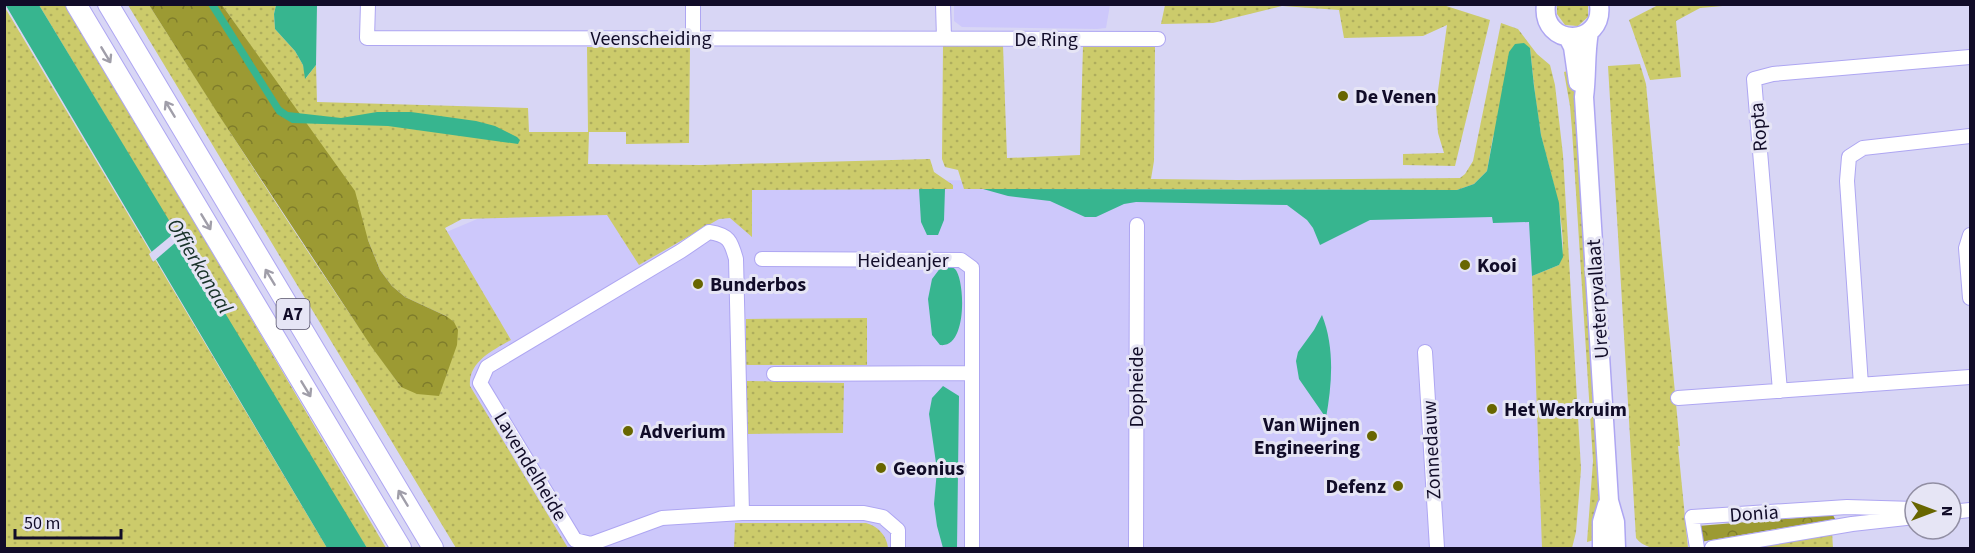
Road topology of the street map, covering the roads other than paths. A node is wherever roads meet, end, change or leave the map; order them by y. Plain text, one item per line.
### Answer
1 (76, 4) edge
2 (108, 4) edge
3 (368, 4) edge
4 (693, 4) edge
5 (944, 4) edge
6 (1599, 4) edge
7 (1541, 7) edge
8 (1589, 32) junction
9 (1568, 37) junction
10 (693, 38) junction
11 (939, 38) junction
12 (1158, 39) dead end
13 (1971, 57) edge
14 (1584, 97) junction
15 (1971, 136) edge
16 (1137, 225) dead end
17 (1971, 235) edge
18 (762, 259) dead end
19 (1971, 298) edge
20 (1425, 352) dead end
21 (972, 373) junction
22 (774, 374) dead end
23 (1971, 376) edge
24 (1861, 385) junction
25 (1780, 391) junction
26 (1678, 398) dead end
27 (1609, 501) junction
28 (1847, 507) junction
29 (1903, 509) edge
30 (742, 513) junction
31 (1903, 518) edge
32 (1852, 524) junction
33 (401, 549) edge
34 (433, 549) edge
35 (898, 549) edge
36 (972, 549) edge
37 (1136, 549) edge
38 (1437, 549) edge
39 (1602, 549) edge
40 (1616, 549) edge
41 (1697, 549) edge
42 (1712, 549) edge

1 -> 33 highway, A7
34 -> 2 highway, A7
3 - 10 street, Veenscheiding
4 - 10 street
5 - 11 street
6 - 8 main road, Ureterpvallaat
7 - 9 main road
8 - 9 main road
8 - 14 main road, Ureterpvallaat
9 - 14 main road, Ureterpvallaat
10 - 11 street, Veenscheiding
11 - 12 street, De Ring
13 - 25 street, Ropta
14 - 27 main road, Ureterpvallaat
15 - 24 street
16 - 37 street, Dopheide
17 - 19 street
18 - 21 street, Heideanjer
20 - 38 street, Zonnedauw
21 - 22 street
21 - 36 street, Heideanjer
23 - 24 street
24 - 25 street
25 - 26 street
27 - 39 main road, Ureterpvallaat
27 - 40 main road, Ureterpvallaat
28 - 29 street, Donia
28 - 32 street
28 - 41 street, Donia
30 - 30 street, Lavendelheide
30 - 35 street, Lavendelheide
31 - 32 street, Donia
32 - 42 street, Donia

